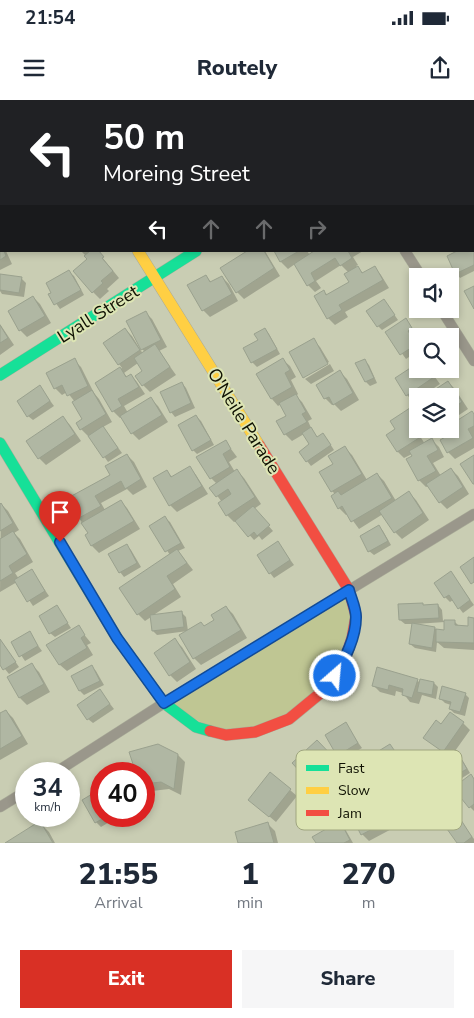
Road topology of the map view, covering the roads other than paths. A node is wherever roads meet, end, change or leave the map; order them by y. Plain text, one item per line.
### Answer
1 (139, 252) edge
2 (194, 252) edge
3 (406, 252) edge
4 (416, 268) edge
5 (155, 278) junction
6 (447, 318) edge
7 (474, 361) edge
8 (0, 375) edge
9 (0, 443) edge
10 (474, 514) edge
11 (349, 590) junction
12 (164, 703) junction
13 (72, 762) edge
14 (15, 798) edge
15 (0, 807) edge

1 - 5 street, O'Neile Parade
2 - 5 street, Lyall Street
3 - 4 street
5 - 8 street, Lyall Street
5 - 11 street, O'Neile Parade
6 - 7 street
9 - 12 street, O'Neile Parade
10 - 11 street
11 - 12 street
11 - 12 street, O'Neile Parade
12 - 13 street
14 - 15 street

